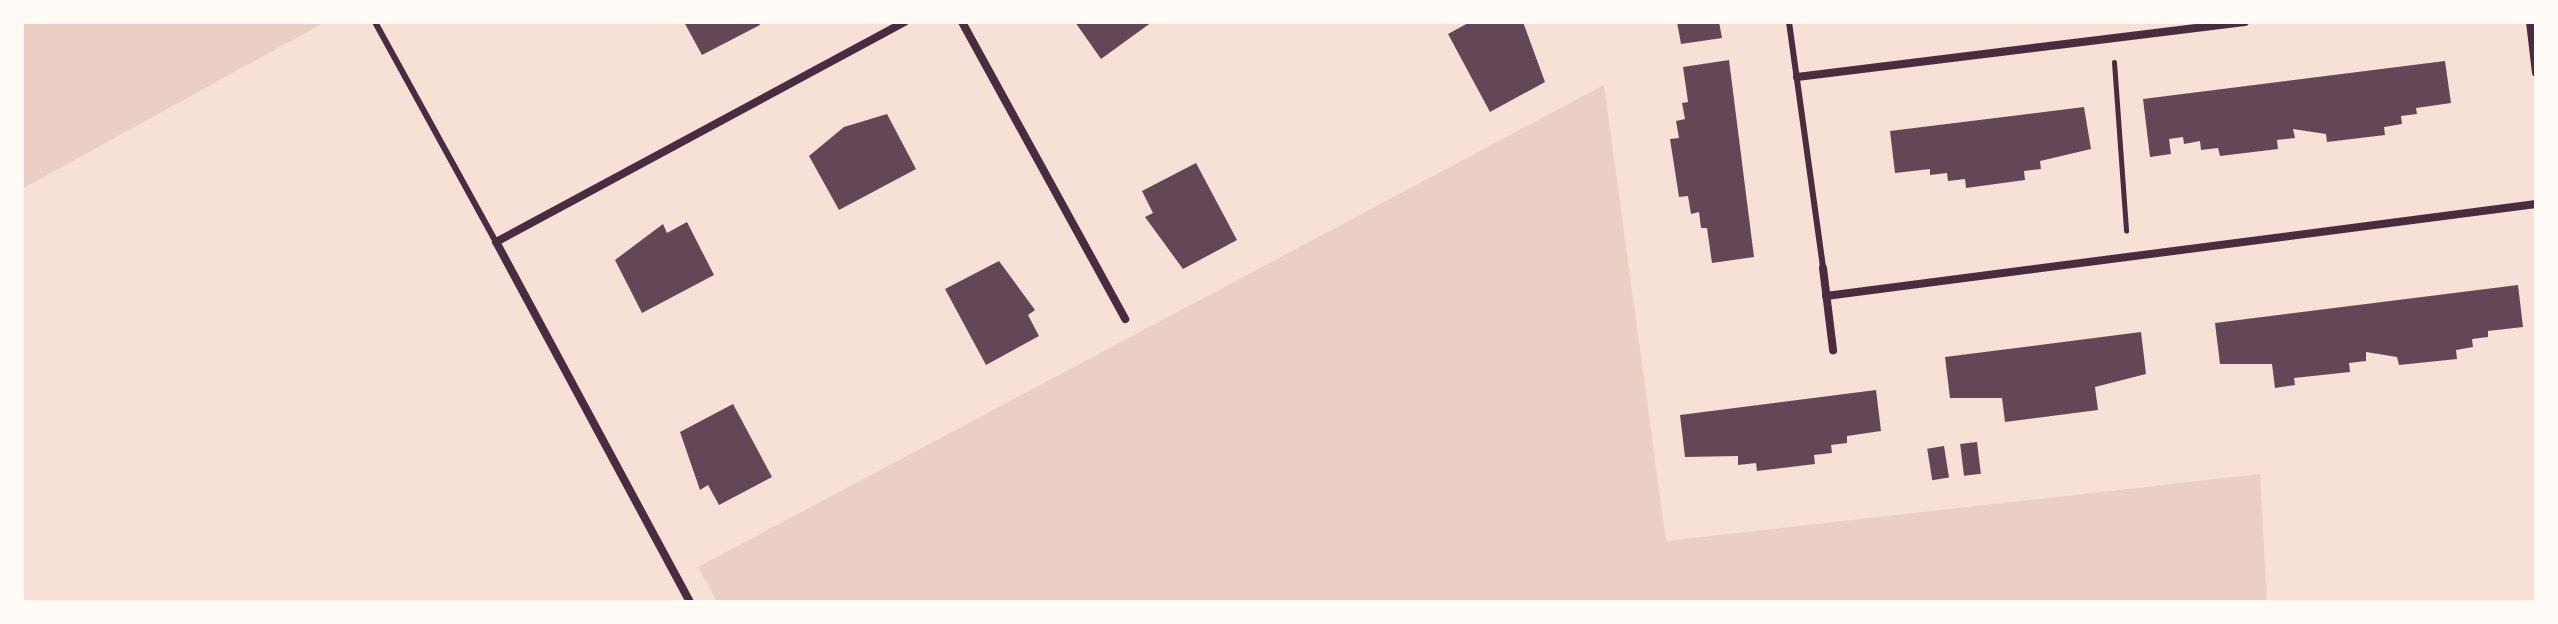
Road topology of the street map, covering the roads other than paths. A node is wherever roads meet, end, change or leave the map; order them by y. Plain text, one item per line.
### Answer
1 (375, 22) edge
2 (905, 22) edge
3 (962, 22) edge
4 (1789, 22) edge
5 (2245, 22) edge
6 (2530, 22) edge
7 (2536, 73) edge
8 (1797, 77) junction
9 (2536, 204) edge
10 (496, 242) junction
11 (1823, 268) joint
12 (1826, 296) junction
13 (1125, 319) dead end
14 (1833, 350) dead end
15 (690, 602) edge

1 - 10 lane
2 - 10 street
3 - 13 street
4 - 8 lane
5 - 8 street
6 - 7 street
8 - 11 lane
9 - 12 street
10 - 15 street
11 - 12 street
12 - 14 street

